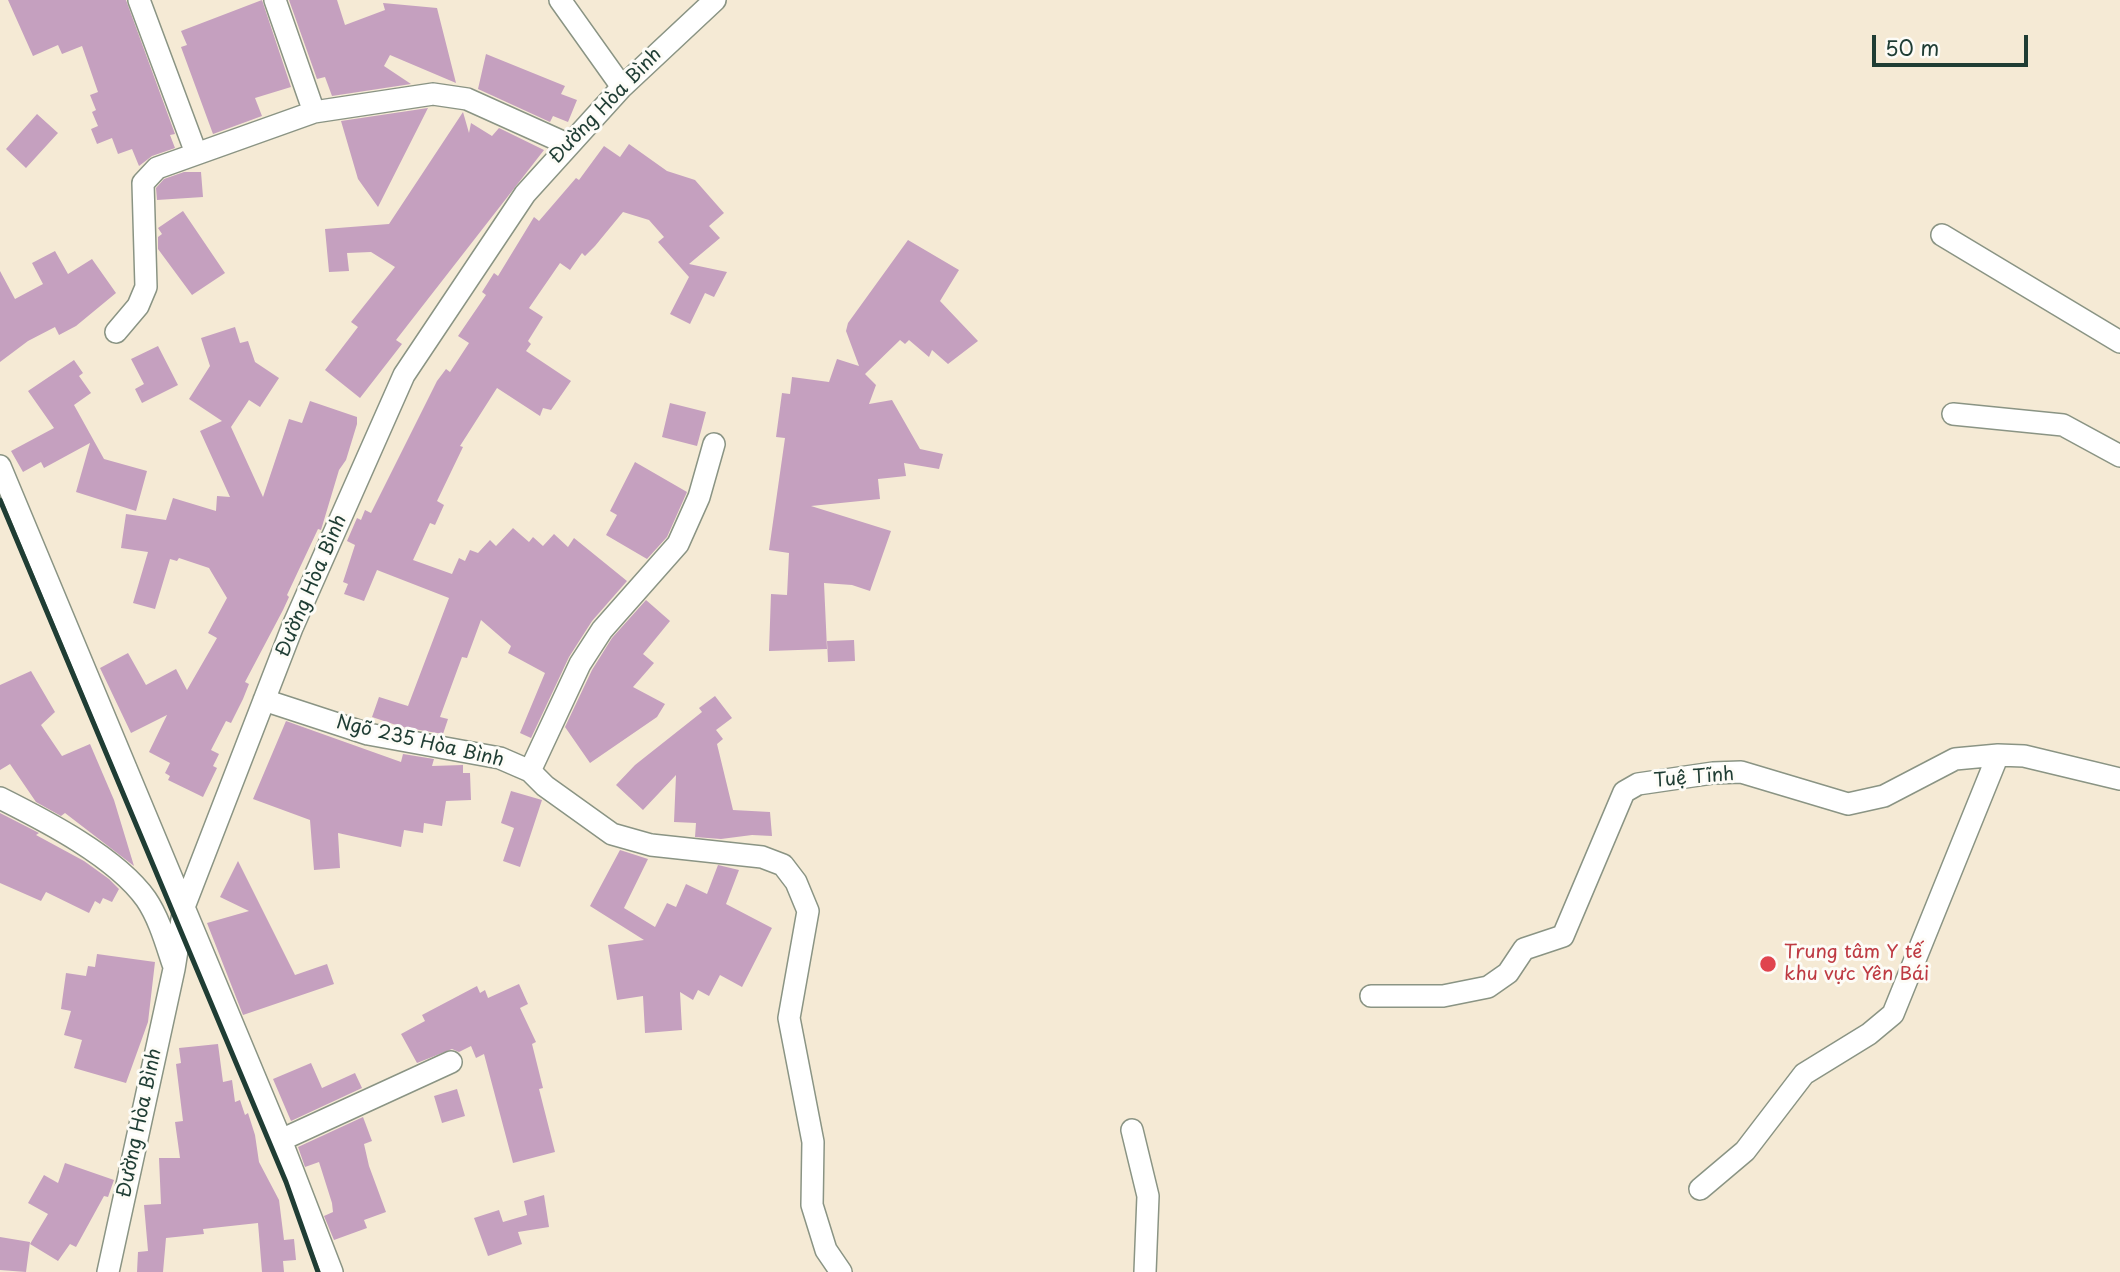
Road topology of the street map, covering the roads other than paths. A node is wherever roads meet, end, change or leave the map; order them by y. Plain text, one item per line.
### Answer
1 (139, 0) edge
2 (275, 0) edge
3 (560, 0) edge
4 (715, 0) edge
5 (622, 87) junction
6 (314, 112) junction
7 (567, 144) junction
8 (196, 153) junction
9 (1942, 234) dead end
10 (116, 332) dead end
11 (2120, 342) edge
12 (1953, 414) dead end
13 (714, 444) dead end
14 (2120, 456) edge
15 (0, 466) edge
16 (264, 700) junction
17 (1998, 755) junction
18 (530, 771) junction
19 (2120, 779) edge
20 (0, 798) edge
21 (184, 906) junction
22 (174, 968) junction
23 (1371, 996) dead end
24 (451, 1062) dead end
25 (1132, 1130) dead end
26 (281, 1140) junction
27 (1700, 1189) dead end
28 (108, 1272) edge
29 (332, 1272) edge
30 (841, 1272) edge
31 (1145, 1272) edge

1 - 8 street
2 - 6 street
3 - 5 street
4 - 5 street, Đường Hòa Bình
5 - 7 street, Đường Hòa Bình
6 - 7 street
6 - 8 street
7 - 16 street, Đường Hòa Bình
8 - 10 street
9 - 11 street
12 - 14 street
13 - 18 street
15 - 21 street
16 - 18 street, Ngõ 235 Hòa Bình
16 - 21 street, Đường Hòa Bình
17 - 19 street, Tuệ Tĩnh
17 - 23 street, Tuệ Tĩnh
17 - 27 street
18 - 30 street, Ngõ 235 Hòa Bình
20 - 22 street
21 - 22 street, Đường Hòa Bình
21 - 26 street
22 - 28 street, Đường Hòa Bình
24 - 26 street
25 - 31 street
26 - 29 street

